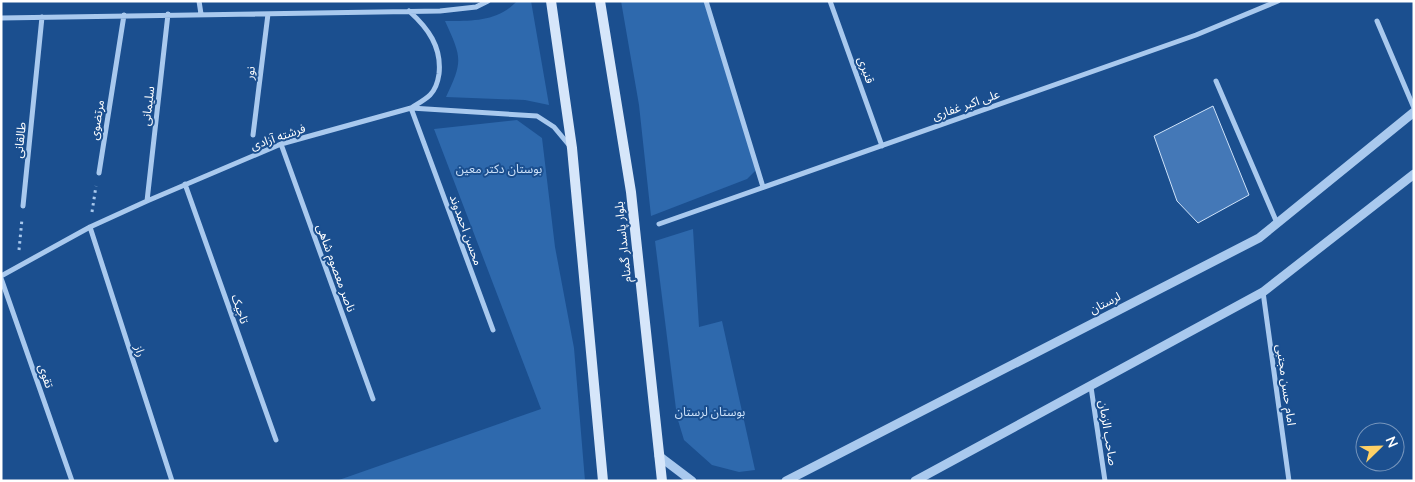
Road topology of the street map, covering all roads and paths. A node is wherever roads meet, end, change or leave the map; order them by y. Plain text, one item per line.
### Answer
1 (199, 1) edge
2 (488, 1) edge
3 (550, 1) edge
4 (600, 1) edge
5 (706, 1) edge
6 (830, 1) edge
7 (1278, 1) edge
8 (409, 11) junction
9 (168, 14) junction
10 (202, 14) junction
11 (268, 14) junction
12 (124, 15) junction
13 (42, 17) junction
14 (1, 18) edge
15 (1377, 22) dead end
16 (1216, 81) dead end
17 (411, 108) junction
18 (1414, 110) edge
19 (253, 135) dead end
20 (281, 144) junction
21 (882, 146) junction
22 (572, 148) junction
23 (98, 173) joint
24 (1414, 174) edge
25 (185, 184) junction
26 (763, 187) junction
27 (147, 201) junction
28 (23, 206) joint
29 (1277, 223) junction
30 (659, 224) dead end
31 (90, 227) junction
32 (17, 266) junction
33 (1, 277) edge
34 (1263, 292) junction
35 (493, 330) dead end
36 (1091, 387) junction
37 (373, 399) dead end
38 (276, 440) dead end
39 (659, 456) junction
40 (928, 477) edge
41 (72, 481) edge
42 (172, 481) edge
43 (603, 481) edge
44 (662, 481) edge
45 (692, 481) edge
46 (786, 481) edge
47 (915, 481) edge
48 (1105, 481) edge
49 (1288, 481) edge

1 - 10 street
2 - 8 street
3 - 22 main road
4 - 39 main road, بلوار پاسدار گمنام
5 - 26 street
6 - 21 street, قنبری
7 - 21 street, علی اکبر غفاری
8 - 11 street
8 - 17 street
9 - 10 street
9 - 12 street
9 - 27 street, سلیمانی
10 - 11 street
11 - 19 street, نور
12 - 13 street
12 - 23 street, مرتضوی
13 - 14 street
13 - 28 street, طالقانی
15 - 18 street
16 - 29 street
17 - 20 street, فرشته آزادی
17 - 22 street, فرشته آزادی
17 - 35 street, محسن احمدوند
18 - 29 street, لرستان
20 - 25 street, فرشته آزادی
20 - 37 street, ناصر معصوم شاهی
21 - 26 street, علی اکبر غفاری
22 - 43 main road
23 - 31 path
24 - 34 street
25 - 27 street, فرشته آزادی
25 - 38 street, تاجیک
26 - 30 street, علی اکبر غفاری
27 - 31 street, فرشته آزادی
28 - 32 path
29 - 46 street, لرستان
31 - 32 street, فرشته آزادی
31 - 42 street, راز
32 - 33 street, فرشته آزادی
33 - 41 street, تقوی
34 - 36 street
34 - 49 street, امام حسن مجتبی
36 - 40 street
36 - 48 street, صاحب الزمان
39 - 44 main road, بلوار پاسدار گمنام
39 - 45 street
40 - 47 street

